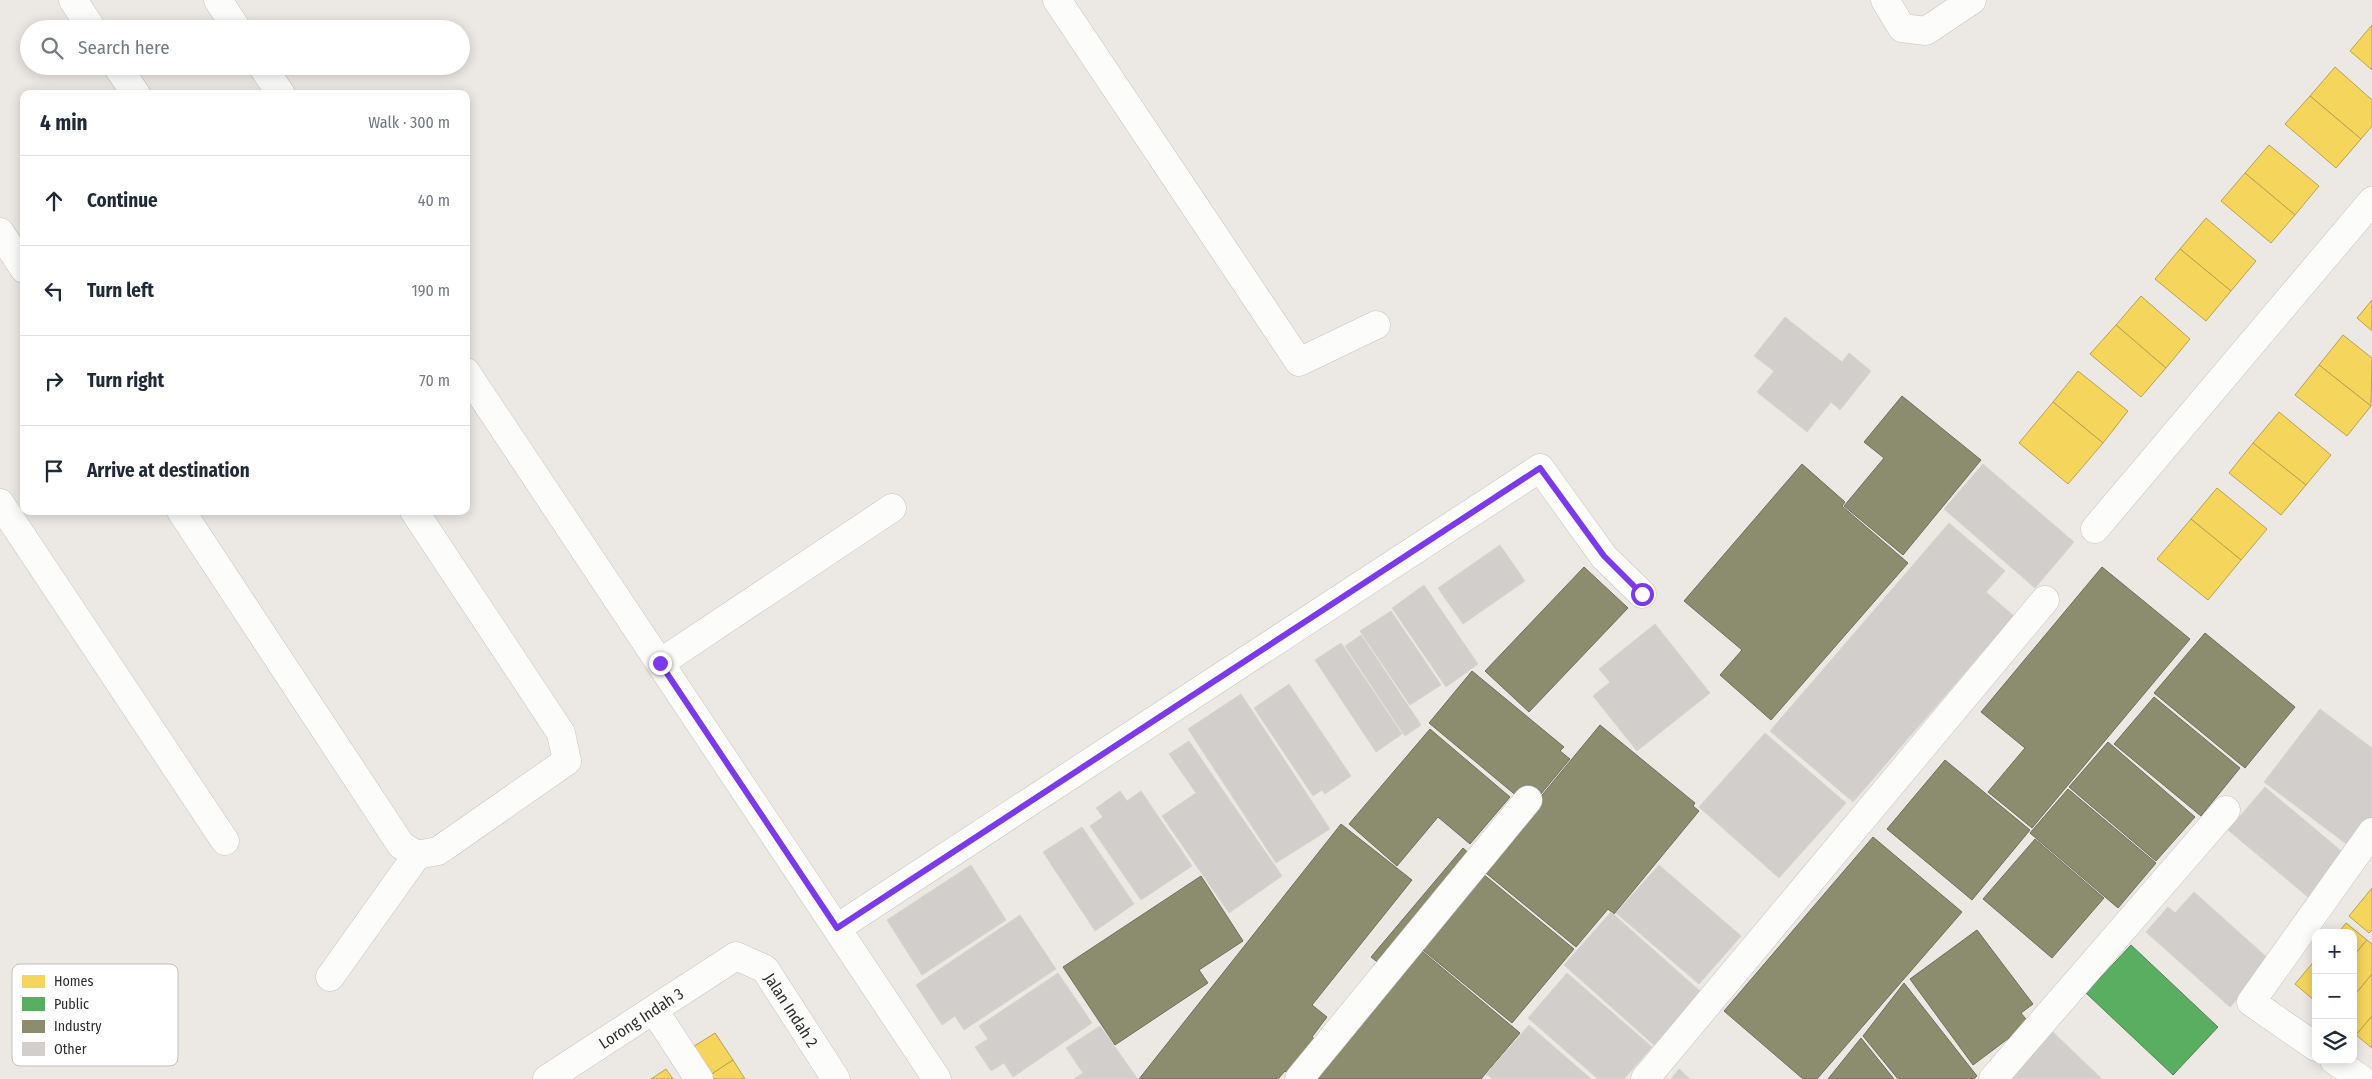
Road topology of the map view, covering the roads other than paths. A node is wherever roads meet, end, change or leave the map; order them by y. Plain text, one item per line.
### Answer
1 (73, 0) edge
2 (218, 0) edge
3 (1057, 0) edge
4 (1885, 0) edge
5 (1972, 0) edge
6 (86, 20) edge
7 (231, 20) edge
8 (123, 75) edge
9 (268, 75) edge
10 (133, 90) edge
11 (278, 90) edge
12 (2372, 201) edge
13 (0, 232) edge
14 (20, 263) edge
15 (1376, 325) dead end
16 (470, 378) edge
17 (0, 503) edge
18 (892, 508) dead end
19 (184, 515) edge
20 (417, 515) edge
21 (2095, 529) dead end
22 (1642, 594) dead end
23 (2045, 600) dead end
24 (660, 663) junction
25 (1528, 800) dead end
26 (2226, 810) dead end
27 (2372, 832) edge
28 (224, 840) dead end
29 (417, 855) junction
30 (837, 928) junction
31 (736, 956) joint
32 (330, 977) dead end
33 (654, 1010) junction
34 (2312, 1044) edge
35 (559, 1076) edge
36 (699, 1079) edge
37 (836, 1079) edge
38 (937, 1079) edge
39 (1298, 1079) edge
40 (1644, 1079) edge
41 (1993, 1079) edge

1 - 6 street
2 - 7 street
3 - 15 street
4 - 5 street
8 - 10 street
9 - 11 street
12 - 21 street
13 - 14 street
16 - 24 street
17 - 28 street
18 - 24 street
19 - 29 street
20 - 29 street
22 - 30 street
23 - 40 street
24 - 30 street
25 - 39 street
26 - 41 street
27 - 34 street
29 - 32 street
30 - 38 street
31 - 33 street, Lorong Indah 3
31 - 37 street, Jalan Indah 2
33 - 35 street, Lorong Indah 3
33 - 36 street

